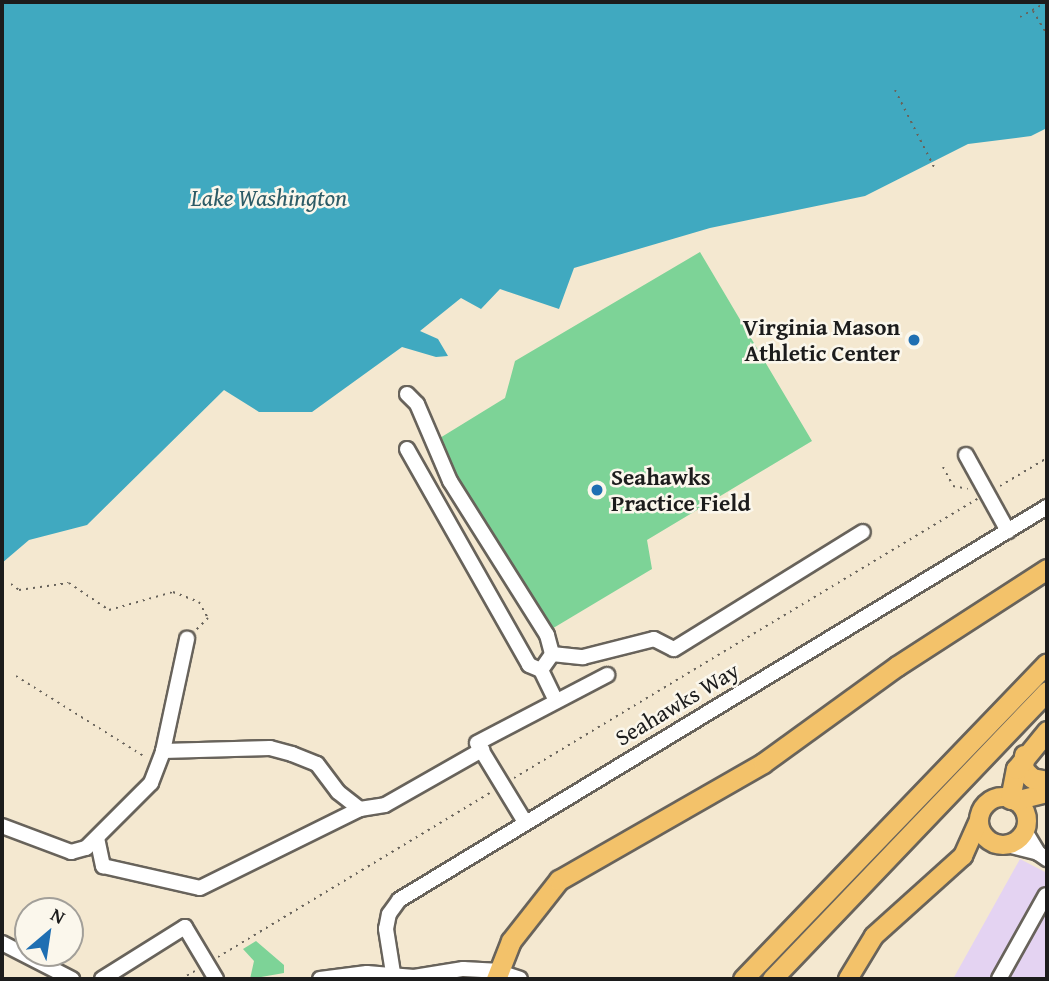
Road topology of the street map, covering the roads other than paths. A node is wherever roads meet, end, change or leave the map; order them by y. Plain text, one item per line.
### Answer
1 (407, 394) dead end
2 (407, 449) dead end
3 (966, 455) dead end
4 (1047, 508) edge
5 (1008, 531) junction
6 (863, 532) dead end
7 (1047, 569) edge
8 (187, 639) road end
9 (552, 654) junction
10 (1047, 663) edge
11 (541, 670) junction
12 (607, 675) dead end
13 (1047, 691) edge
14 (556, 701) junction
15 (1047, 731) edge
16 (482, 750) junction
17 (1024, 755) junction
18 (161, 758) junction
19 (1047, 789) edge
20 (360, 809) junction
21 (1019, 811) junction
22 (979, 820) junction
23 (525, 822) junction
24 (2, 826) edge
25 (97, 838) junction
26 (1000, 844) junction
27 (963, 856) junction
28 (1042, 856) edge
29 (1046, 895) edge
30 (2, 943) edge
31 (496, 975) edge
32 (394, 977) edge
33 (72, 979) edge
34 (102, 979) edge
35 (216, 979) edge
36 (320, 979) edge
37 (520, 979) edge
38 (743, 979) edge
39 (772, 979) edge
40 (848, 979) edge
41 (999, 979) edge

1 - 9 street
2 - 11 street
3 - 5 street
4 - 5 street, Seahawks Way
5 - 23 street, Seahawks Way
6 - 9 street
7 - 31 highway
8 - 18 street
9 - 11 street
10 - 38 highway
11 - 14 street
12 - 14 street
13 - 39 highway
14 - 16 street
15 - 17 highway
16 - 20 street
16 - 23 street
17 - 19 highway
17 - 21 highway
18 - 20 street
18 - 25 street
19 - 21 main road
20 - 25 street
21 - 22 main road
21 - 26 main road
21 - 28 street
22 - 26 main road
22 - 27 main road
23 - 32 street, Seahawks Way
24 - 25 street
26 - 27 main road
26 - 28 street
27 - 40 main road
29 - 41 street
30 - 33 street
31 - 32 street
31 - 37 street
32 - 36 street
34 - 35 street

